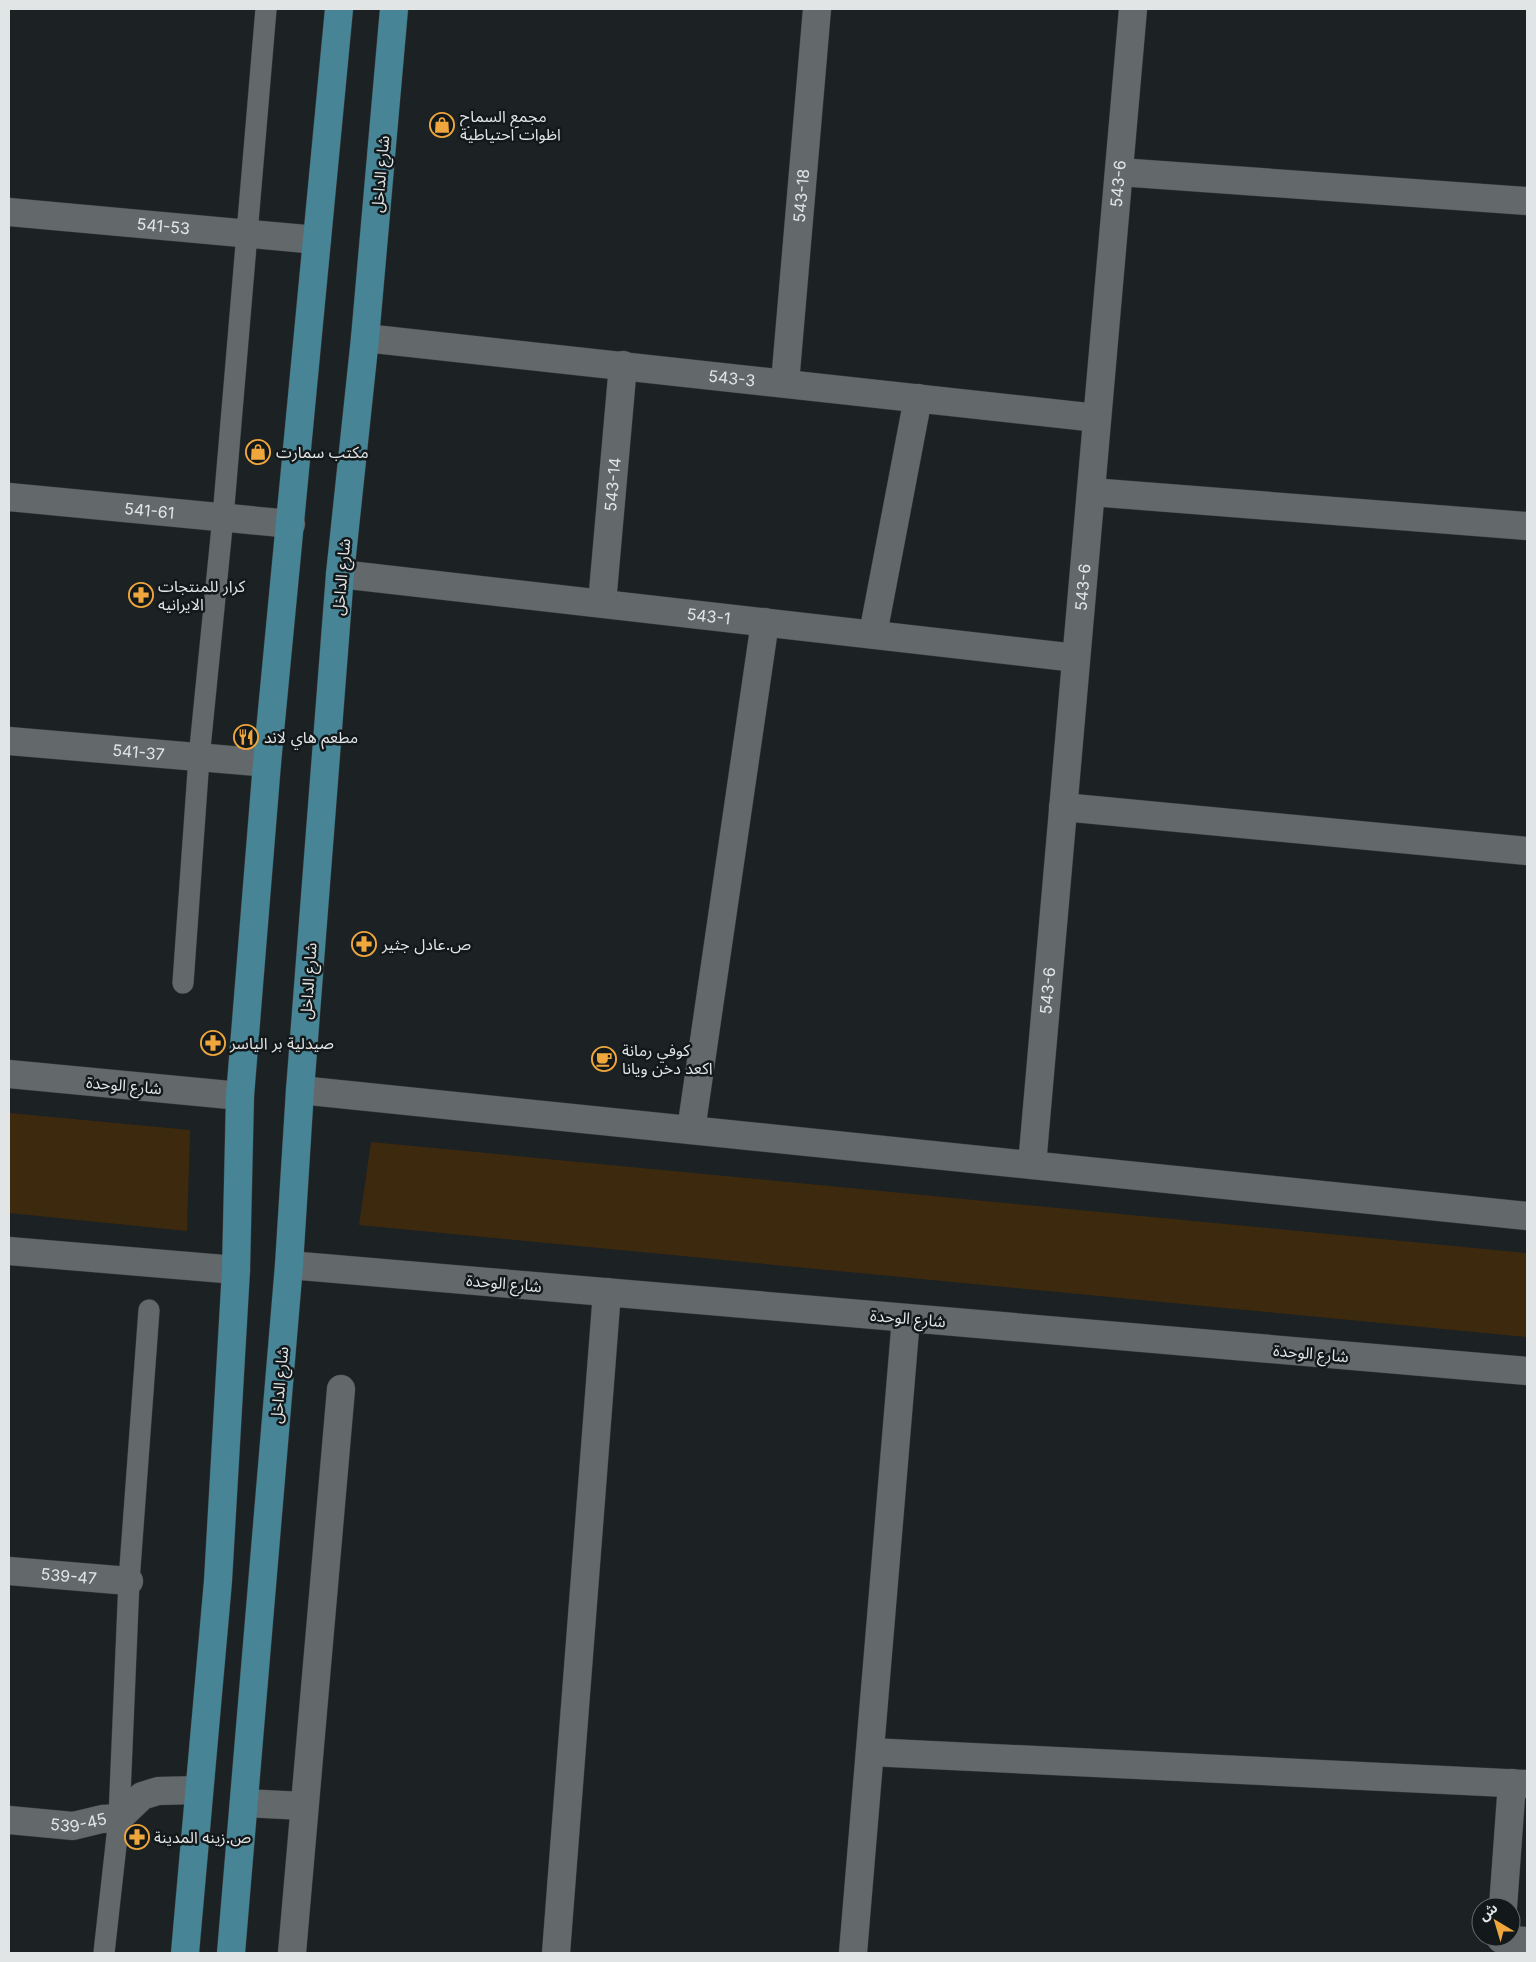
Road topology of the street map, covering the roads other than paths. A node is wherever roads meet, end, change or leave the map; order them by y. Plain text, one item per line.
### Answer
1 (266, 9) edge
2 (339, 9) edge
3 (394, 9) edge
4 (817, 9) edge
5 (1133, 9) edge
6 (1119, 172) junction
7 (1527, 201) edge
8 (9, 212) edge
9 (247, 234) junction
10 (318, 240) junction
11 (365, 338) junction
12 (623, 366) junction
13 (785, 383) junction
14 (918, 398) junction
15 (1098, 418) junction
16 (1091, 492) junction
17 (9, 497) edge
18 (223, 517) junction
19 (291, 524) junction
20 (1527, 526) edge
21 (340, 574) junction
22 (602, 603) junction
23 (766, 622) junction
24 (874, 634) junction
25 (1076, 658) junction
26 (9, 742) edge
27 (199, 758) junction
28 (268, 763) junction
29 (1063, 807) junction
30 (1527, 851) edge
31 (183, 982) dead end
32 (9, 1074) edge
33 (300, 1090) junction
34 (240, 1096) junction
35 (691, 1130) junction
36 (1032, 1165) junction
37 (1527, 1216) edge
38 (9, 1251) edge
39 (288, 1265) junction
40 (236, 1270) junction
41 (607, 1292) junction
42 (149, 1310) dead end
43 (906, 1318) junction
44 (1527, 1371) edge
45 (340, 1389) dead end
46 (9, 1571) edge
47 (129, 1581) junction
48 (870, 1752) junction
49 (1519, 1784) edge
50 (200, 1790) junction
51 (244, 1803) junction
52 (304, 1806) junction
53 (119, 1818) junction
54 (9, 1820) edge
55 (1504, 1897) edge
56 (104, 1953) edge
57 (185, 1953) edge
58 (231, 1953) edge
59 (292, 1953) edge
60 (556, 1953) edge
61 (853, 1953) edge

1 - 9 lane
2 - 10 main road
3 - 11 main road, شارع الداخل
4 - 13 street, 543-18
5 - 6 street, 543-6
6 - 7 street
6 - 15 street, 543-6
8 - 9 street, 541-53
9 - 10 street, 541-53
9 - 18 lane
10 - 19 main road
11 - 12 street, 543-3
11 - 21 main road, شارع الداخل
12 - 13 street, 543-3
12 - 22 street, 543-14
13 - 14 street, 543-3
14 - 15 street, 543-3
14 - 24 street
15 - 16 street, 543-6
16 - 20 street
16 - 25 street, 543-6
17 - 18 street, 541-61
18 - 19 street, 541-61
18 - 27 lane
19 - 28 main road
21 - 22 street, 543-1
21 - 33 main road, شارع الداخل
22 - 23 street, 543-1
23 - 24 street, 543-1
23 - 35 street
24 - 25 street, 543-1
25 - 29 street, 543-6
26 - 27 street, 541-37
27 - 28 street, 541-37
27 - 31 lane
28 - 34 main road
29 - 30 street
29 - 36 street, 543-6
32 - 34 street, شارع الوحدة
33 - 35 street
33 - 39 main road, شارع الداخل
34 - 40 main road
35 - 36 street
36 - 37 street
38 - 40 street
39 - 41 street, شارع الوحدة
39 - 51 main road, شارع الداخل
40 - 50 main road
41 - 43 street, شارع الوحدة
41 - 60 street
42 - 47 lane
43 - 44 street, شارع الوحدة
43 - 48 street
45 - 52 street
46 - 47 street, 539-47
47 - 53 lane
48 - 49 street
48 - 61 street
49 - 55 street
50 - 53 street, 539-45
50 - 57 main road
51 - 52 street
51 - 58 main road, شارع الداخل
52 - 59 street
53 - 54 street, 539-45
53 - 56 lane

